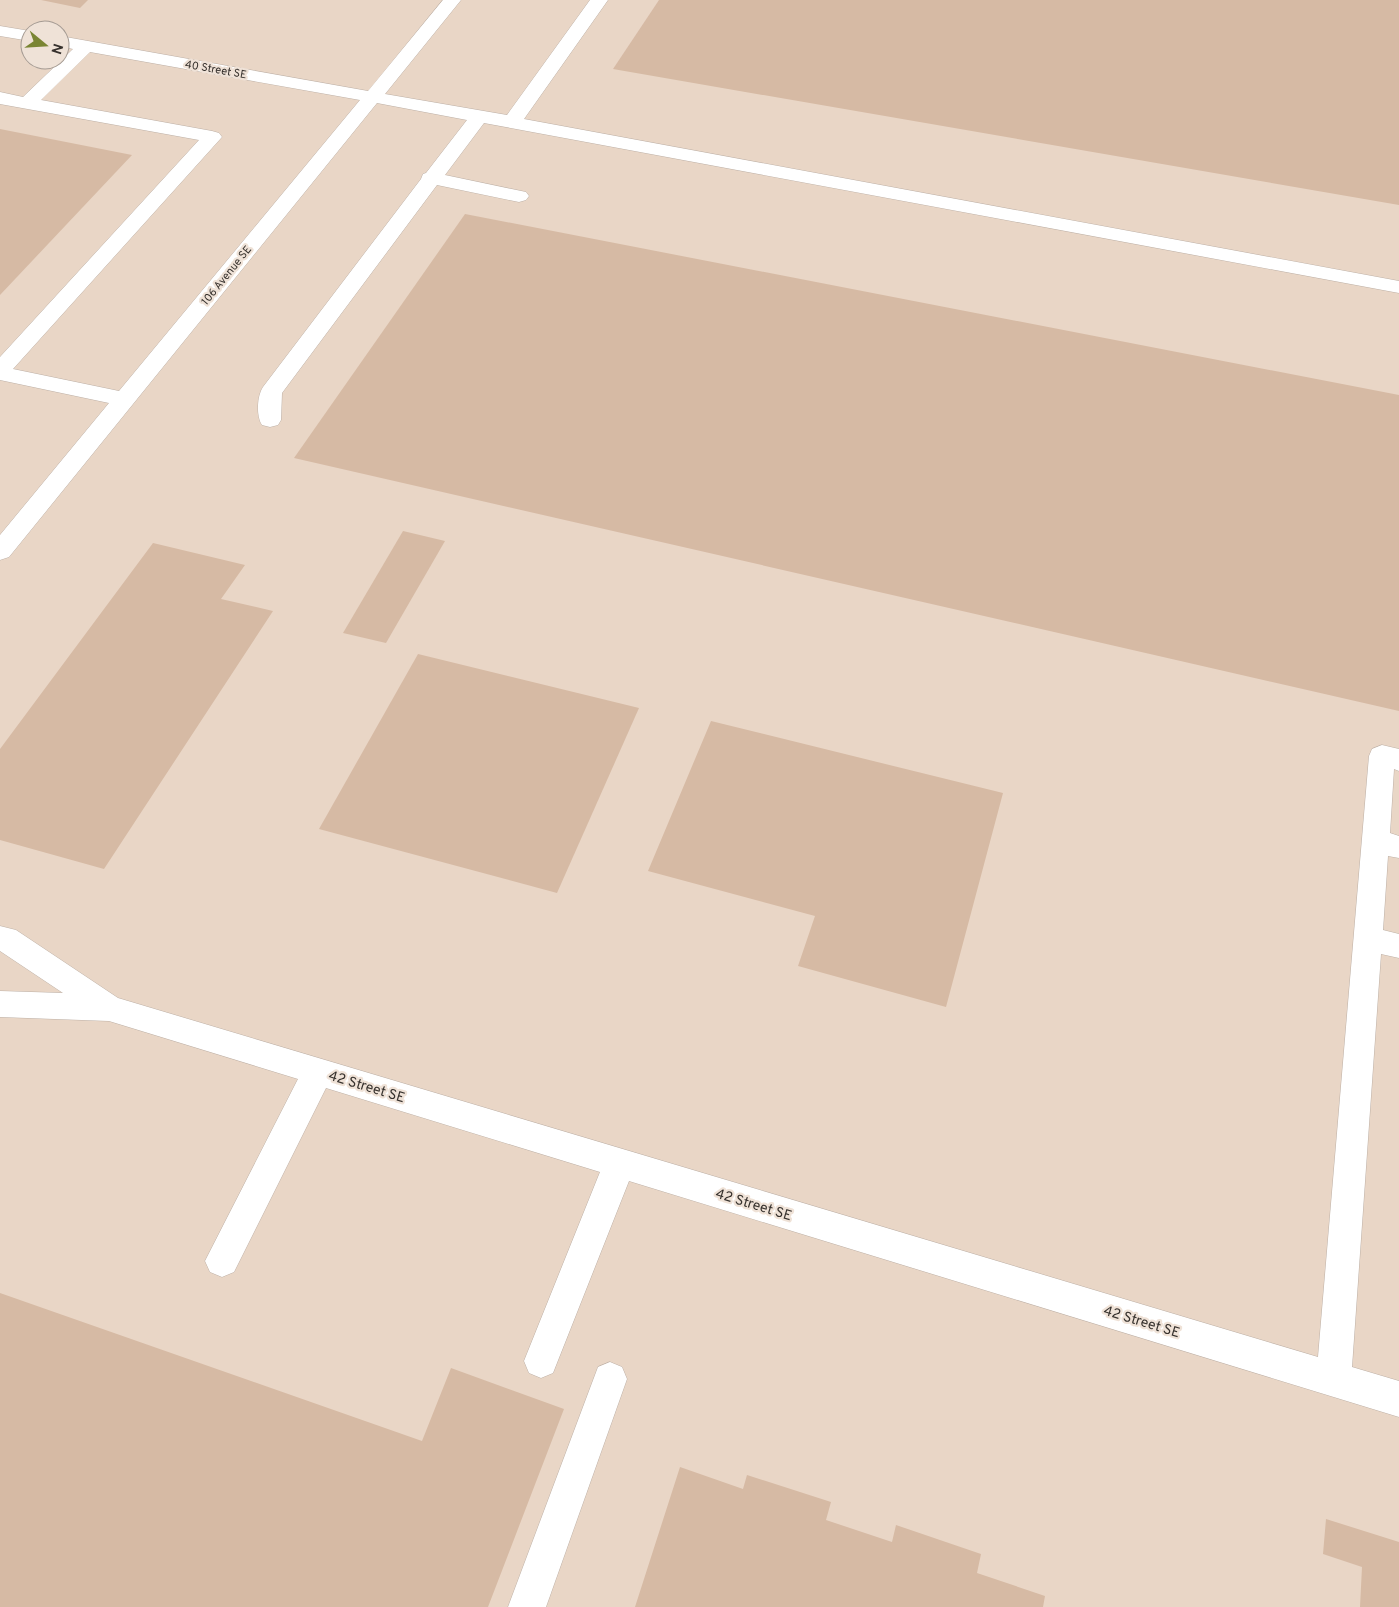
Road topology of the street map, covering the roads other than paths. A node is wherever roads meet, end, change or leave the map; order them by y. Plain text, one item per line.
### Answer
1 (452, 0) edge
2 (599, 0) edge
3 (0, 30) edge
4 (20, 34) edge
5 (70, 43) edge
6 (86, 46) junction
7 (0, 98) edge
8 (371, 98) junction
9 (27, 103) junction
10 (479, 116) junction
11 (512, 122) junction
12 (430, 178) junction
13 (519, 196) dead end
14 (1399, 287) edge
15 (0, 372) edge
16 (124, 399) junction
17 (270, 420) dead end
18 (0, 551) edge
19 (1399, 760) edge
20 (1387, 844) edge
21 (0, 938) edge
22 (1368, 939) junction
23 (1399, 946) edge
24 (0, 1004) edge
25 (109, 1008) junction
26 (318, 1072) junction
27 (620, 1163) junction
28 (222, 1261) dead end
29 (541, 1360) dead end
30 (610, 1379) dead end
31 (1334, 1379) junction
32 (1399, 1399) edge
33 (527, 1607) edge

1 - 8 street, 106 Avenue SE
2 - 11 street
3 - 4 street
5 - 6 street, 40 Street SE
6 - 8 street, 40 Street SE
6 - 9 street
7 - 9 street
8 - 10 street, 40 Street SE
8 - 16 street, 106 Avenue SE
9 - 15 street
10 - 11 street, 40 Street SE
10 - 12 street
11 - 14 street, 40 Street SE
12 - 13 street
12 - 17 street
15 - 16 street
16 - 18 street, 106 Avenue SE
19 - 20 street
20 - 22 street
21 - 25 street, 42 Street SE
22 - 23 street
22 - 31 street
24 - 25 street, 42 Street SE
25 - 26 street, 42 Street SE
26 - 27 street, 42 Street SE
26 - 28 street
27 - 29 street
27 - 31 street, 42 Street SE
30 - 33 street
31 - 32 street, 42 Street SE

